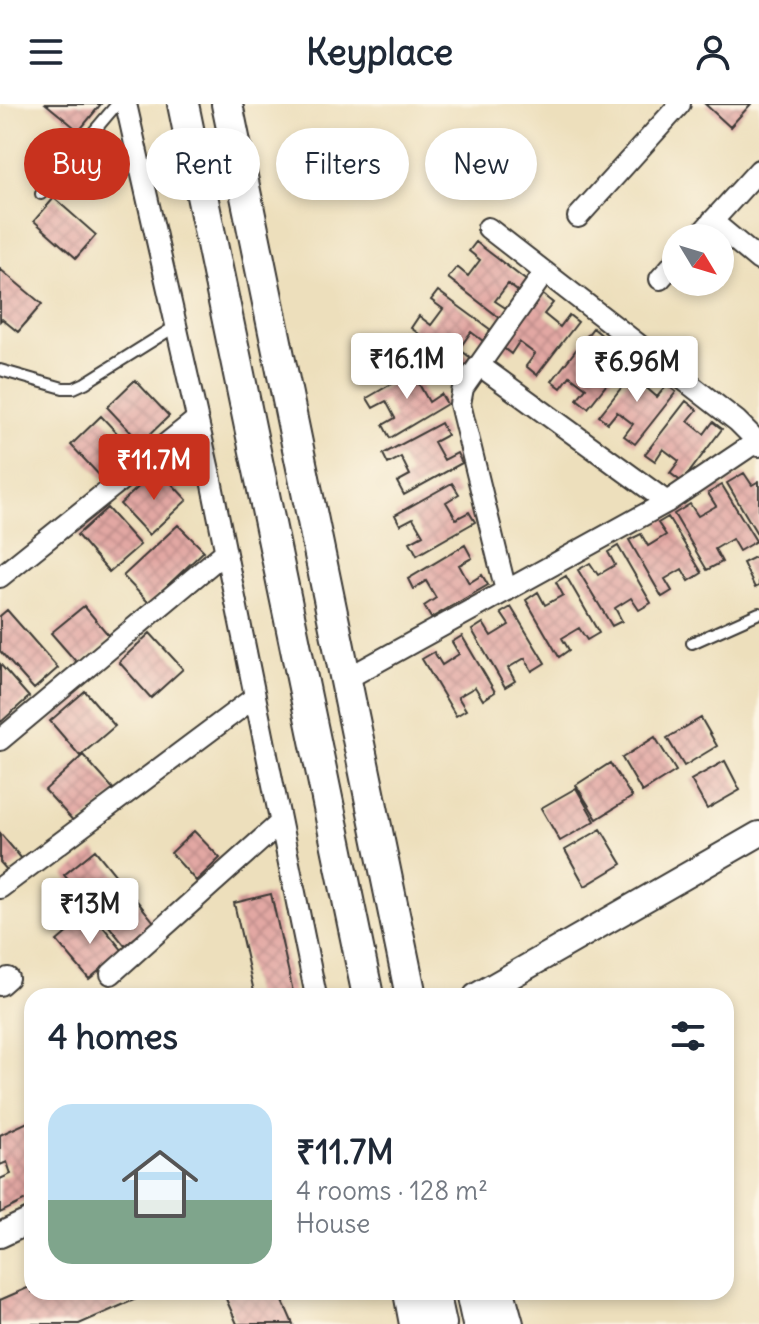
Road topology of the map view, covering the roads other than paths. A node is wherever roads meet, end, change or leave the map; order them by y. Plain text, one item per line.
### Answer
1 (117, 104) edge
2 (126, 104) edge
3 (183, 104) edge
4 (227, 104) edge
5 (680, 104) edge
6 (97, 128) edge
7 (759, 170) edge
8 (578, 217) dead end
9 (712, 221) junction
10 (709, 224) edge
11 (488, 228) dead end
12 (759, 260) edge
13 (545, 272) junction
14 (662, 277) edge
15 (660, 279) dead end
16 (176, 326) junction
17 (479, 365) junction
18 (0, 370) edge
19 (197, 419) junction
20 (758, 444) edge
21 (667, 502) junction
22 (225, 552) junction
23 (0, 577) edge
24 (506, 591) junction
25 (759, 613) edge
26 (692, 643) dead end
27 (346, 679) junction
28 (255, 697) junction
29 (0, 740) edge
30 (280, 823) junction
31 (759, 834) edge
32 (0, 888) edge
33 (111, 974) dead end
34 (314, 988) edge
35 (366, 988) edge
36 (409, 988) edge
37 (490, 988) edge
38 (24, 1224) edge
39 (0, 1235) edge
40 (412, 1300) edge
41 (435, 1300) edge
42 (474, 1300) edge
43 (500, 1300) edge
44 (416, 1324) edge
45 (440, 1324) edge
46 (479, 1324) edge
47 (507, 1324) edge

1 - 6 lane
2 - 16 street
3 - 35 main road
4 - 27 main road
5 - 8 street
7 - 9 street
9 - 10 street
9 - 12 street
11 - 13 street
13 - 17 street
13 - 20 street
14 - 15 street
16 - 18 lane
16 - 19 street
17 - 21 street
17 - 24 street
19 - 22 street
19 - 23 street
20 - 21 street
21 - 24 street
22 - 28 street
22 - 29 street
24 - 27 street
25 - 26 lane
27 - 36 main road
28 - 30 street
28 - 32 street
30 - 33 street
30 - 34 street
31 - 37 street
38 - 39 street
40 - 44 highway
41 - 45 highway
42 - 46 highway
43 - 47 highway

